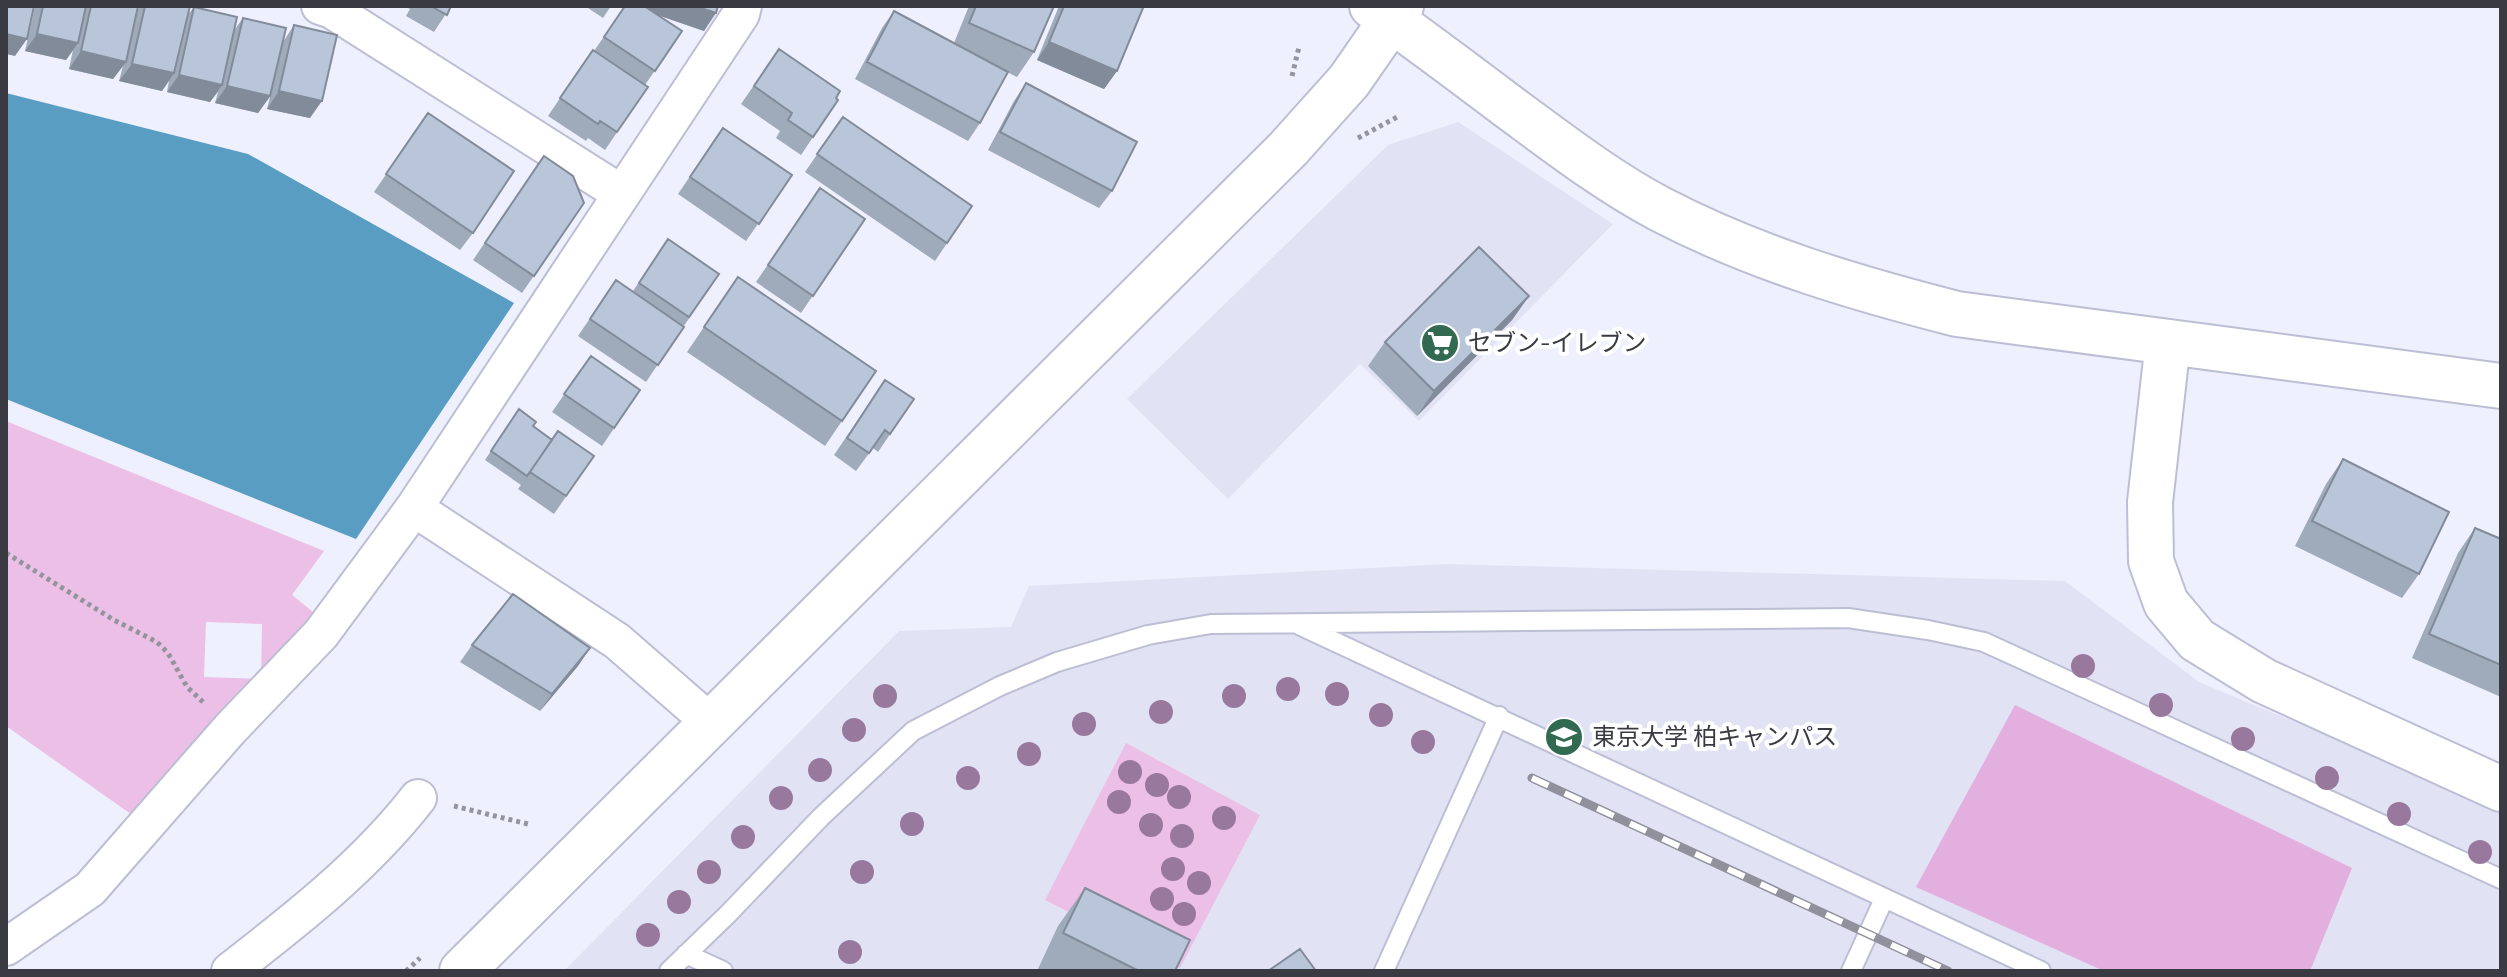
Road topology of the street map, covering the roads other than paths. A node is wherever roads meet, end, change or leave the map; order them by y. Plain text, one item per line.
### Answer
1 (320, 6) edge
2 (743, 6) edge
3 (1388, 11) edge
4 (622, 194) junction
5 (2168, 342) junction
6 (2501, 386) edge
7 (414, 508) junction
8 (1293, 622) junction
9 (1499, 716) junction
10 (710, 722) junction
11 (2501, 789) edge
12 (418, 798) road end
13 (2501, 879) edge
14 (1884, 899) junction
15 (6, 947) edge
16 (686, 954) junction
17 (230, 971) edge
18 (462, 971) edge
19 (669, 971) edge
20 (723, 971) edge
21 (1384, 971) edge
22 (1851, 971) edge
23 (2041, 971) edge

1 - 4 street
2 - 4 street
3 - 5 street
3 - 10 street
4 - 7 street
5 - 6 street
5 - 11 street
7 - 10 street
7 - 15 street
8 - 9 lane
8 - 13 lane
8 - 16 lane
9 - 14 lane
9 - 21 lane
10 - 18 street
12 - 17 street
14 - 22 lane
14 - 23 lane
16 - 19 lane
16 - 20 lane

